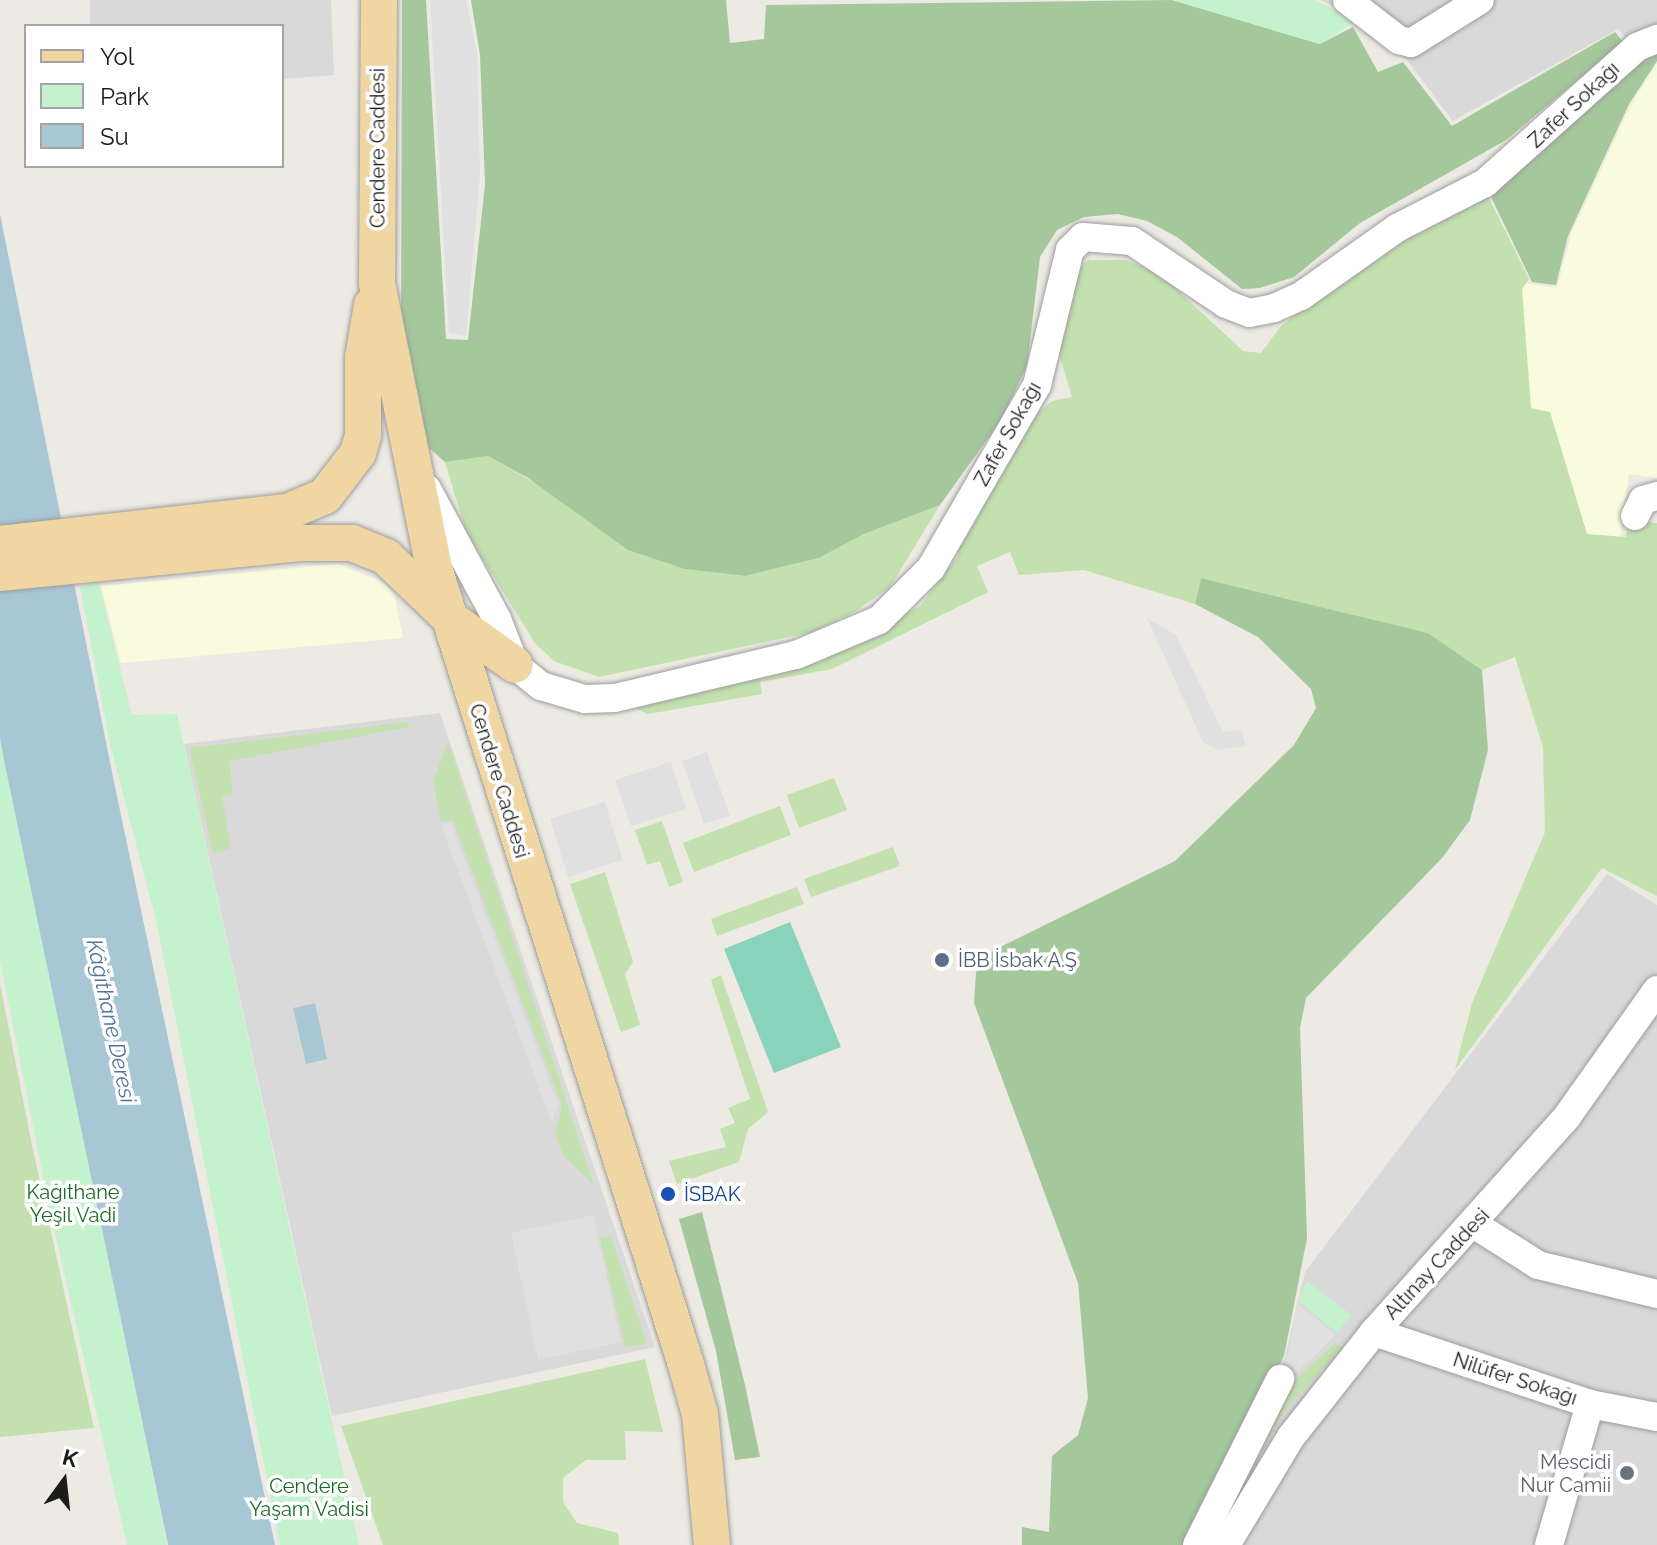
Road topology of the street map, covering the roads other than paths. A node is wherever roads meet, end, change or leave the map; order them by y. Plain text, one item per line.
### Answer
1 (379, 0) edge
2 (1347, 0) edge
3 (1480, 0) edge
4 (1657, 39) edge
5 (377, 283) junction
6 (410, 453) junction
7 (1657, 496) edge
8 (1635, 516) dead end
9 (295, 528) junction
10 (0, 544) edge
11 (0, 573) edge
12 (452, 620) junction
13 (515, 665) junction
14 (1657, 990) edge
15 (1475, 1225) junction
16 (1657, 1294) edge
17 (1374, 1332) junction
18 (1280, 1379) dead end
19 (1590, 1404) junction
20 (1657, 1417) edge
21 (1234, 1543) edge
22 (712, 1545) edge
23 (1197, 1545) edge
24 (1549, 1545) edge

1 - 5 main road, Cendere Caddesi
2 - 3 street
4 - 13 street, Zafer Sokağı
5 - 6 main road, Cendere Caddesi
5 - 9 main road
6 - 12 main road, Cendere Caddesi
6 - 13 street
7 - 8 street
9 - 10 main road
9 - 11 main road
9 - 12 main road
12 - 13 main road
12 - 22 main road, Cendere Caddesi
14 - 15 street, Altınay Caddesi
15 - 16 street
15 - 17 street, Altınay Caddesi
17 - 19 street, Nilüfer Sokağı
17 - 21 street, Altınay Caddesi
18 - 23 street
19 - 20 street, Nilüfer Sokağı
19 - 24 street

